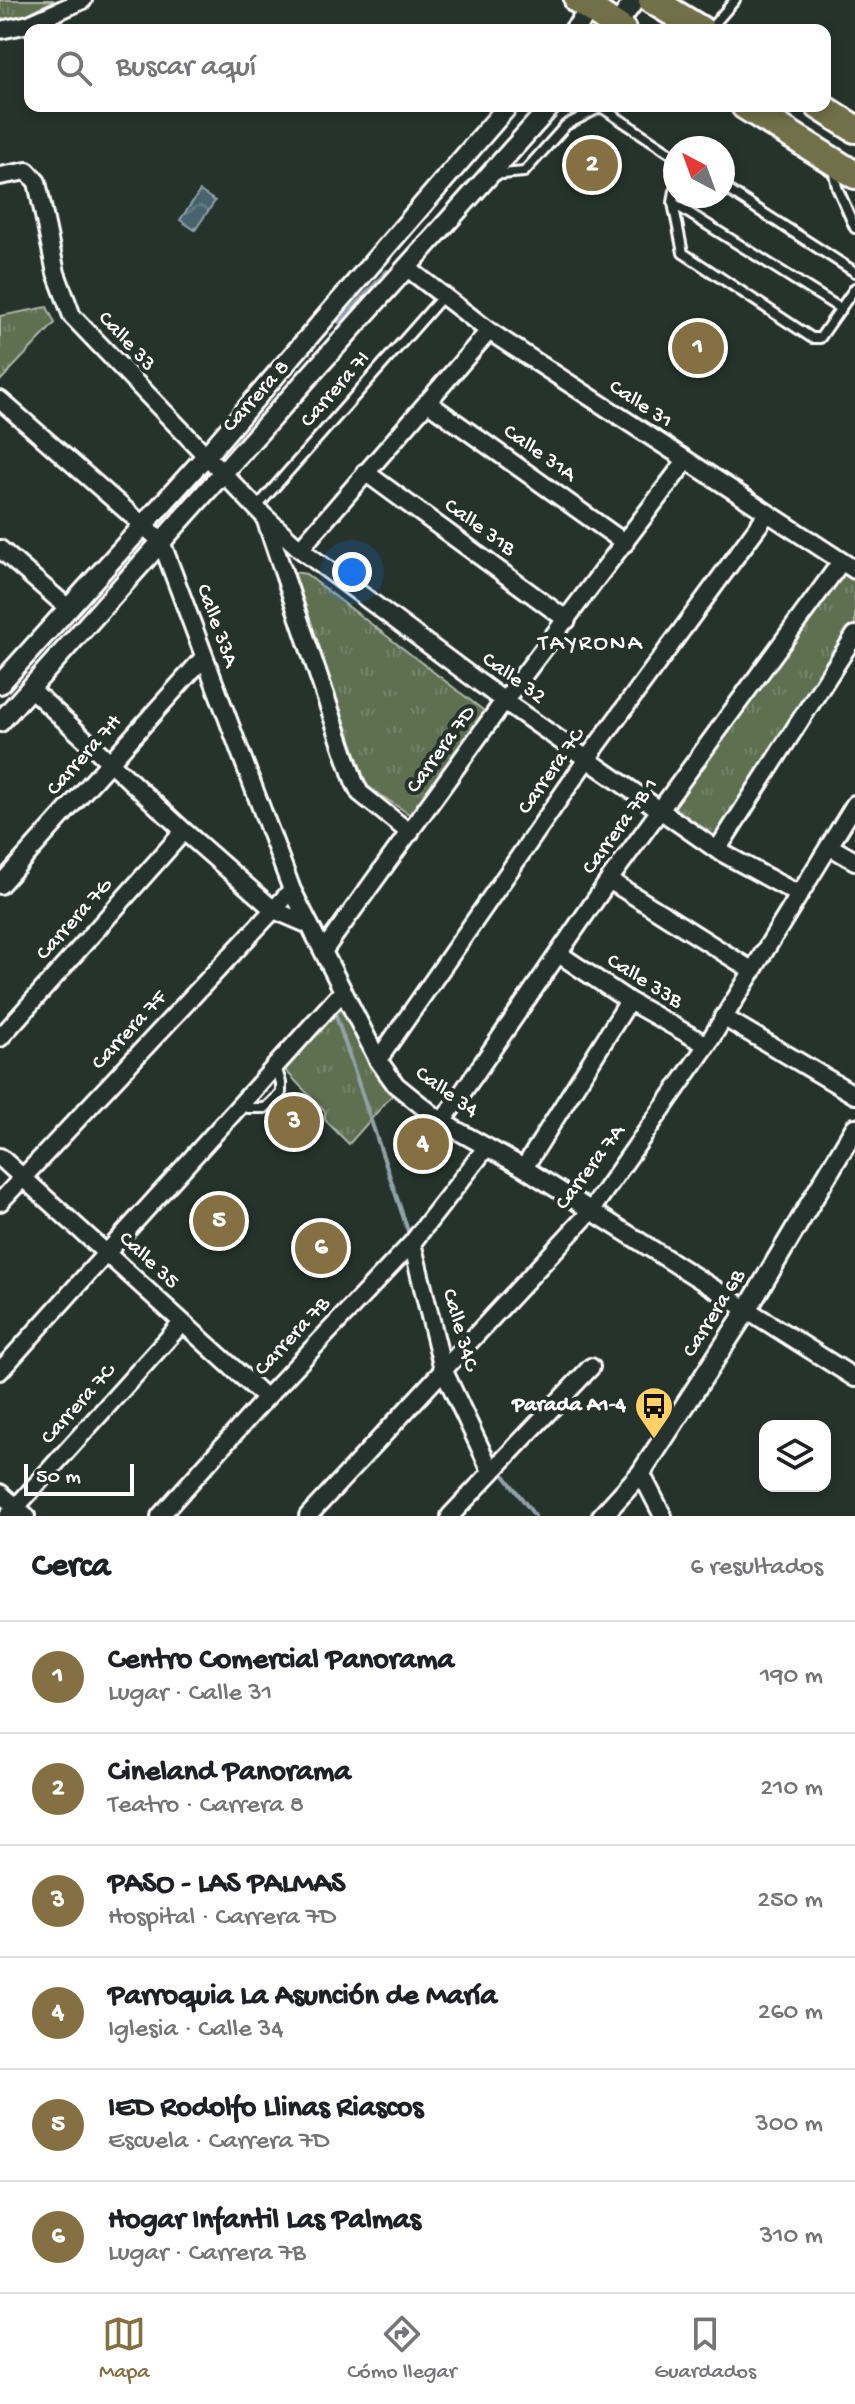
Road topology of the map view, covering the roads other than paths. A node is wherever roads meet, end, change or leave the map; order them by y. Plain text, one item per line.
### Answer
1 (83, 0) edge
2 (635, 0) edge
3 (652, 0) edge
4 (735, 0) edge
5 (589, 3) edge
6 (29, 24) edge
7 (577, 24) edge
8 (613, 24) edge
9 (620, 24) edge
10 (691, 24) edge
11 (714, 24) edge
12 (24, 25) edge
13 (0, 30) edge
14 (503, 112) edge
15 (546, 112) edge
16 (591, 112) edge
17 (609, 112) edge
18 (755, 112) edge
19 (828, 112) edge
20 (855, 129) edge
21 (663, 148) edge
22 (831, 160) junction
23 (488, 175) junction
24 (855, 175) edge
25 (0, 176) edge
26 (735, 195) edge
27 (674, 208) edge
28 (681, 208) edge
29 (846, 208) junction
30 (855, 214) edge
31 (855, 228) edge
32 (406, 267) junction
33 (855, 272) edge
34 (855, 288) edge
35 (443, 296) junction
36 (841, 309) junction
37 (489, 331) junction
38 (0, 400) edge
39 (427, 402) junction
40 (205, 457) junction
41 (685, 462) junction
42 (365, 472) junction
43 (222, 473) junction
44 (260, 512) junction
45 (767, 514) junction
46 (142, 525) junction
47 (161, 541) junction
48 (625, 543) junction
49 (0, 549) edge
50 (300, 549) junction
51 (848, 566) edge
52 (68, 608) junction
53 (567, 620) junction
54 (855, 635) edge
55 (204, 657) junction
56 (0, 684) edge
57 (30, 688) junction
58 (504, 701) junction
59 (0, 722) edge
60 (587, 759) junction
61 (110, 762) junction
62 (855, 804) edge
63 (659, 810) junction
64 (184, 831) junction
65 (410, 833) junction
66 (829, 846) junction
67 (717, 850) junction
68 (855, 861) edge
69 (609, 880) junction
70 (0, 885) edge
71 (292, 890) junction
72 (798, 894) junction
73 (274, 910) junction
74 (309, 925) junction
75 (324, 950) junction
76 (559, 954) junction
77 (753, 971) junction
78 (343, 991) junction
79 (629, 1001) junction
80 (723, 1017) junction
81 (0, 1038) edge
82 (707, 1045) junction
83 (378, 1060) junction
84 (855, 1095) edge
85 (442, 1122) junction
86 (855, 1128) edge
87 (486, 1148) junction
88 (0, 1157) edge
89 (524, 1168) junction
90 (23, 1177) junction
91 (0, 1202) edge
92 (590, 1212) junction
93 (412, 1243) junction
94 (108, 1254) junction
95 (747, 1310) junction
96 (182, 1323) junction
97 (591, 1367) dead end
98 (443, 1369) junction
99 (0, 1371) edge
100 (855, 1378) edge
101 (266, 1398) junction
102 (491, 1471) junction
103 (641, 1473) junction
104 (0, 1493) edge
105 (17, 1513) edge
106 (160, 1516) edge
107 (308, 1516) edge
108 (450, 1516) edge
109 (602, 1516) edge
110 (663, 1516) edge

1 - 6 street
2 - 9 street
3 - 10 highway
4 - 11 lane
5 - 7 street
5 - 8 highway
12 - 13 street
14 - 40 street, Carrera 8
15 - 23 street, Carrera 8
16 - 23 lane
17 - 21 lane
18 - 22 highway
19 - 20 highway
22 - 24 highway
22 - 29 lane
23 - 32 street, Carrera 8
25 - 40 street, Calle 33
26 - 33 lane
27 - 36 lane
28 - 36 lane
29 - 30 lane
29 - 31 lane
32 - 35 street, Calle 31
32 - 43 street, Carrera 8
34 - 36 lane
35 - 37 street, Calle 31
35 - 44 lane, Carrera 7I
37 - 39 street
37 - 41 street, Calle 31
38 - 46 street, Calle 33A
39 - 42 street
39 - 48 street, Calle 31A
40 - 43 street, Calle 33
40 - 46 street, Carrera 8
41 - 45 street, Calle 31
41 - 48 street, Carrera 7D
42 - 50 street
42 - 53 street, Calle 31B
43 - 44 street, Calle 32
43 - 47 street, Carrera 8
44 - 50 street, Calle 32
44 - 65 street
45 - 51 street, Calle 31
45 - 60 street, Carrera 7C
46 - 47 street, Calle 33A
46 - 52 street, Carrera 8
47 - 55 street, Calle 33A
47 - 57 street, Carrera 8
48 - 53 street, Carrera 7D
49 - 52 street
50 - 58 street, Calle 32
51 - 63 street, Carrera 7B 1
52 - 56 street, Carrera 8
53 - 58 street, Carrera 7D
54 - 67 street
55 - 61 street, Carrera 7H
55 - 71 street, Calle 33A
57 - 59 street, Carrera 8
57 - 61 street
58 - 60 street, Calle 32
58 - 65 street, Carrera 7D
60 - 63 street, Calle 32
60 - 83 street, Carrera 7C
61 - 64 street
61 - 70 street, Carrera 7H
62 - 66 street, Carrera 7A
63 - 67 street, Calle 32
63 - 69 street, Carrera 7B 1
64 - 73 street
64 - 81 street, Carrera 7G
65 - 75 street, Carrera 7D
66 - 68 street
66 - 72 street, Carrera 7A
67 - 72 street, Calle 32
69 - 76 street, Carrera 7B 1
69 - 77 street
71 - 73 street, Carrera 7F
71 - 74 street, Calle 33A
72 - 77 street, Carrera 7A
73 - 74 street
73 - 90 street, Carrera 7F
74 - 75 street, Calle 34
75 - 78 street, Calle 34
76 - 79 street, Calle 33B
76 - 85 street, Carrera 7B 1
77 - 80 street, Carrera 7A
78 - 83 street, Calle 34
78 - 94 street
79 - 82 street, Calle 33B
79 - 89 street
80 - 82 street, Carrera 7A
80 - 84 street
82 - 92 street, Carrera 7A
83 - 85 street, Calle 34
85 - 87 street, Calle 34
86 - 95 street, Carrera 6B
87 - 89 street, Calle 34
87 - 93 street, Carrera 7B
88 - 90 street, Calle 35
89 - 92 street, Calle 34
90 - 91 street, Carrera 7F
90 - 94 street, Calle 35
92 - 95 street, Calle 34
92 - 98 street, Carrera 7A
93 - 98 street, Calle 34C
93 - 101 street, Carrera 7B
94 - 96 street, Calle 35
94 - 99 street
95 - 100 street, Calle 34
95 - 103 street, Carrera 6B
96 - 101 street, Calle 35
96 - 105 street, Carrera 7C
97 - 102 street
98 - 102 street, Calle 34C
98 - 107 street, Carrera 7A
101 - 106 street, Carrera 7B
102 - 108 street
103 - 109 street, Carrera 6B
103 - 110 street
104 - 105 street

